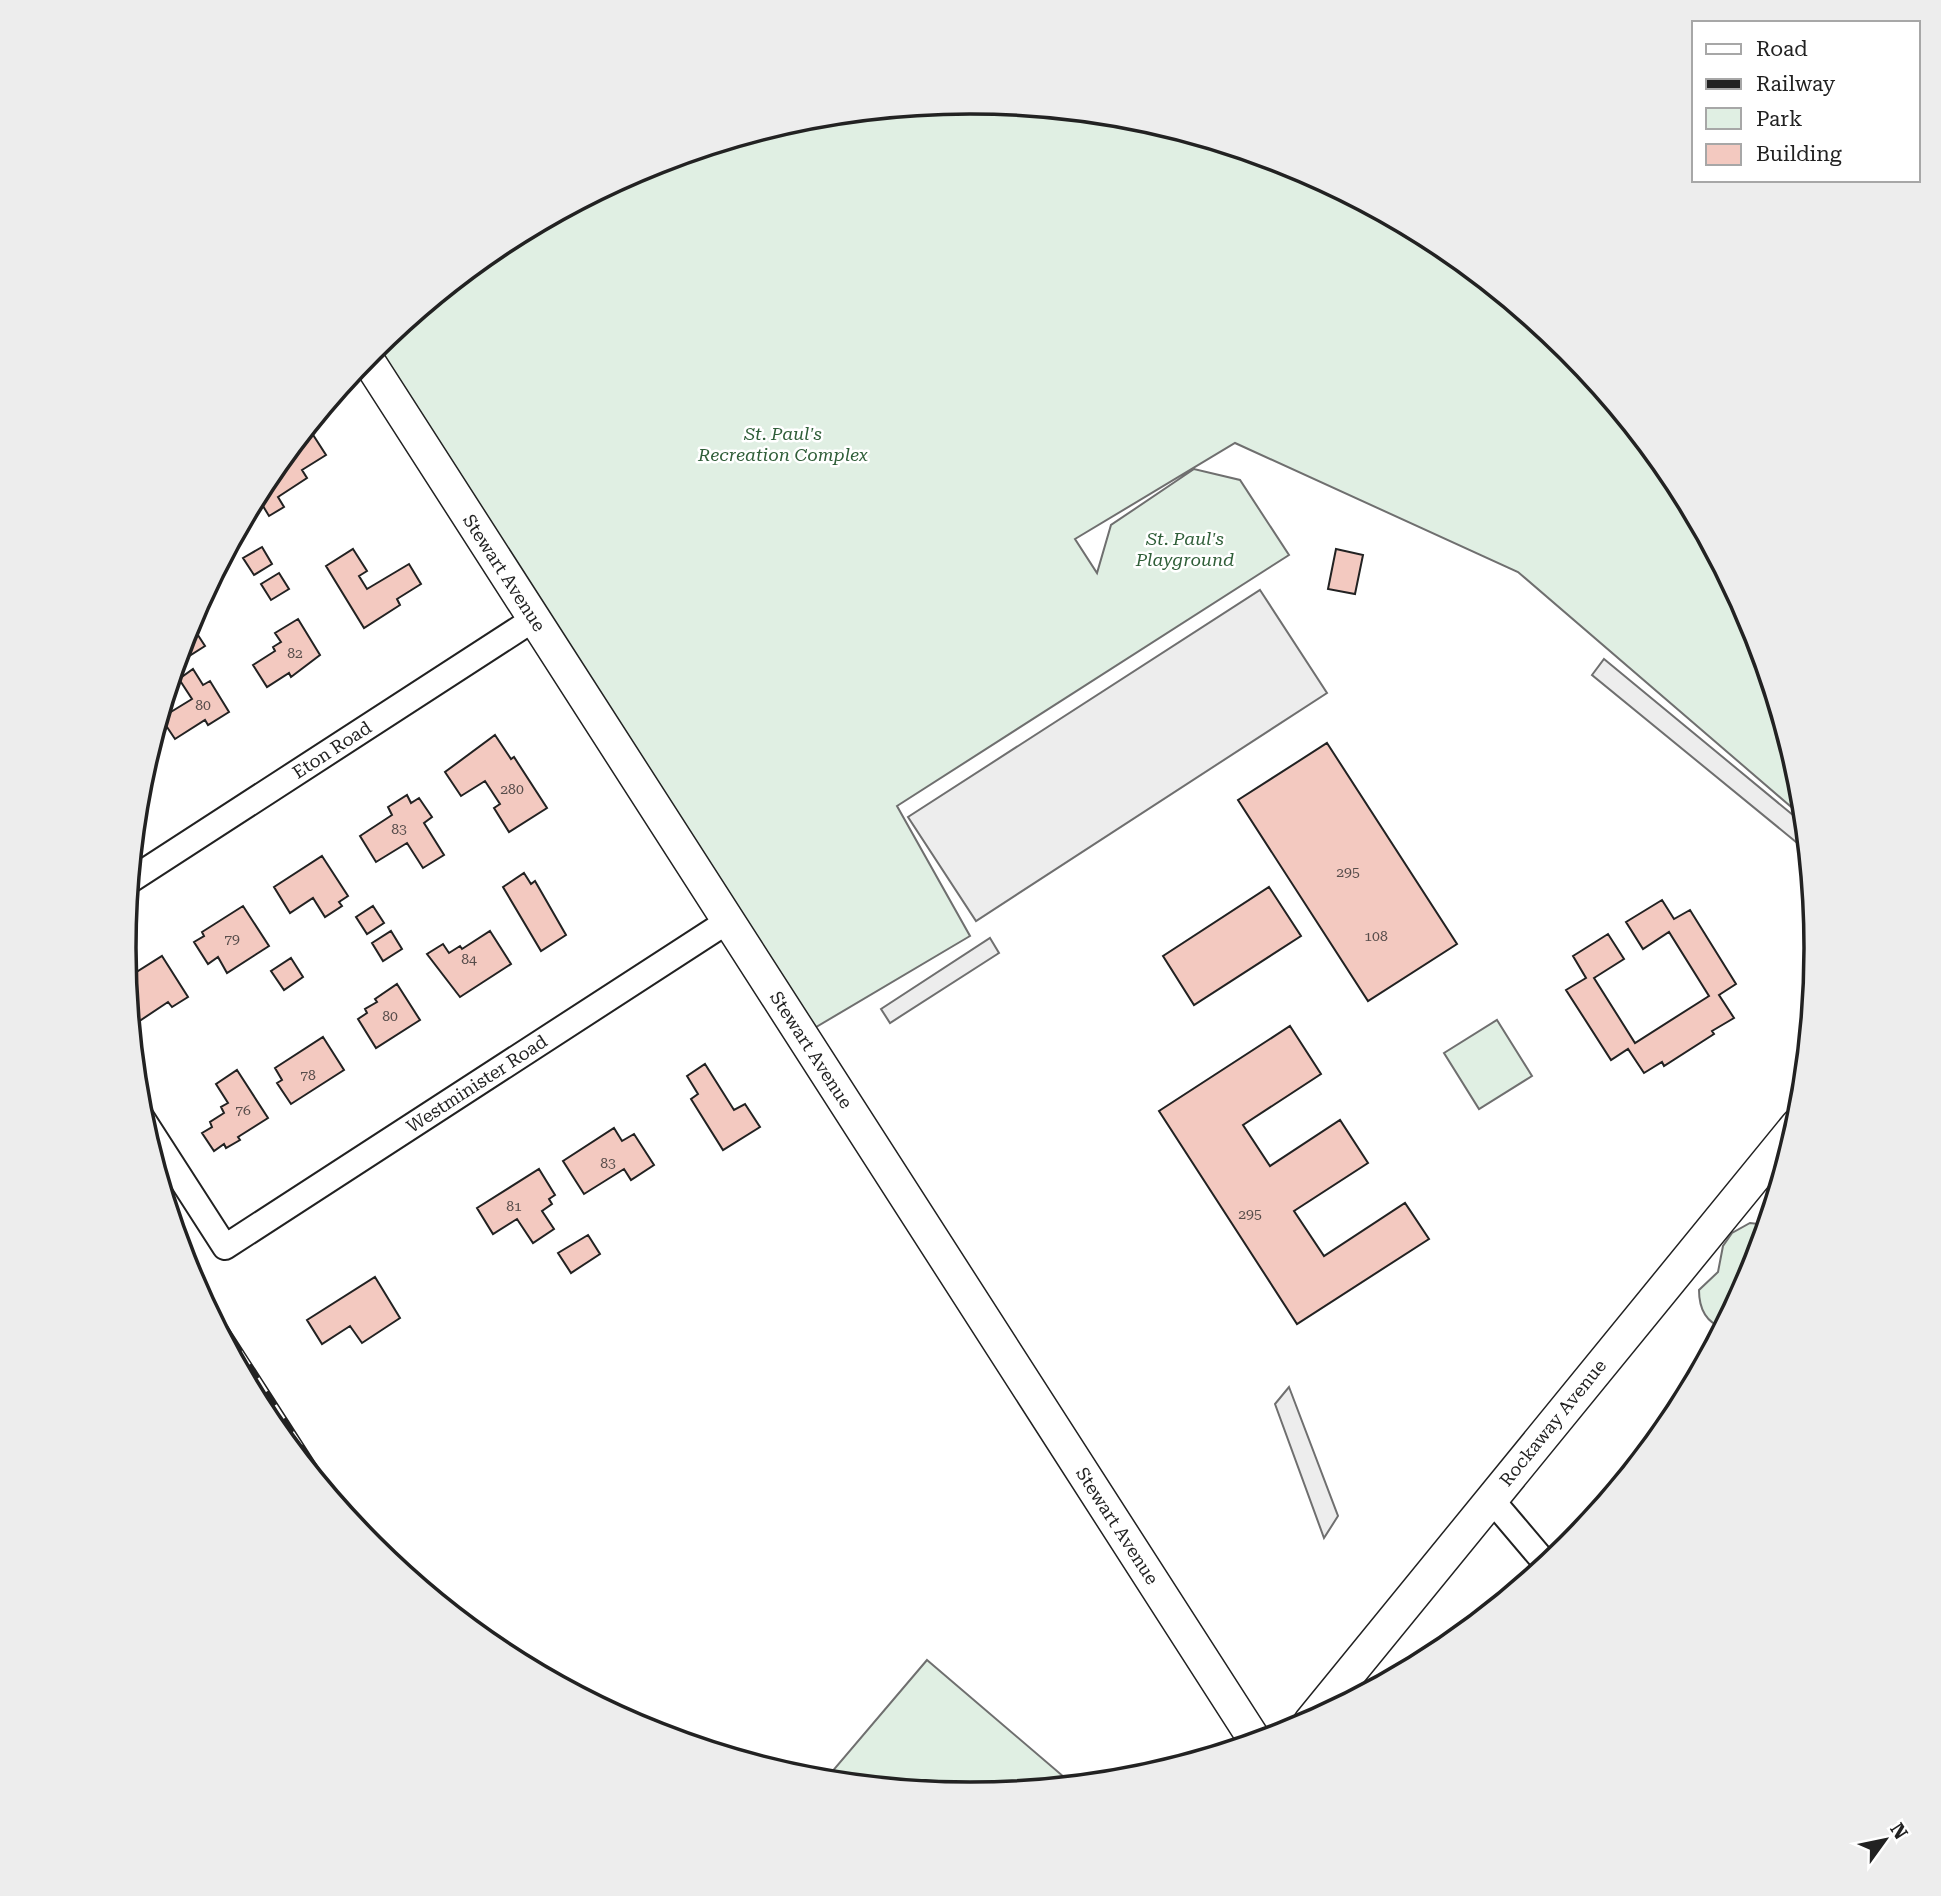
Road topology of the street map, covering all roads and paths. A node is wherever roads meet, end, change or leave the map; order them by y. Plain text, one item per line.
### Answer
1 (372, 367) edge
2 (534, 619) junction
3 (140, 874) edge
4 (728, 921) junction
5 (1781, 1145) edge
6 (161, 1147) edge
7 (1491, 1499) junction
8 (1540, 1557) edge
9 (1325, 1703) edge
10 (1251, 1734) edge

1 - 2 main road, Stewart Avenue
2 - 3 street, Eton Road
2 - 4 main road, Stewart Avenue
4 - 6 street, Westminister Road
4 - 10 main road, Stewart Avenue
5 - 7 main road, Rockaway Avenue
7 - 8 street
7 - 9 main road, Rockaway Avenue

